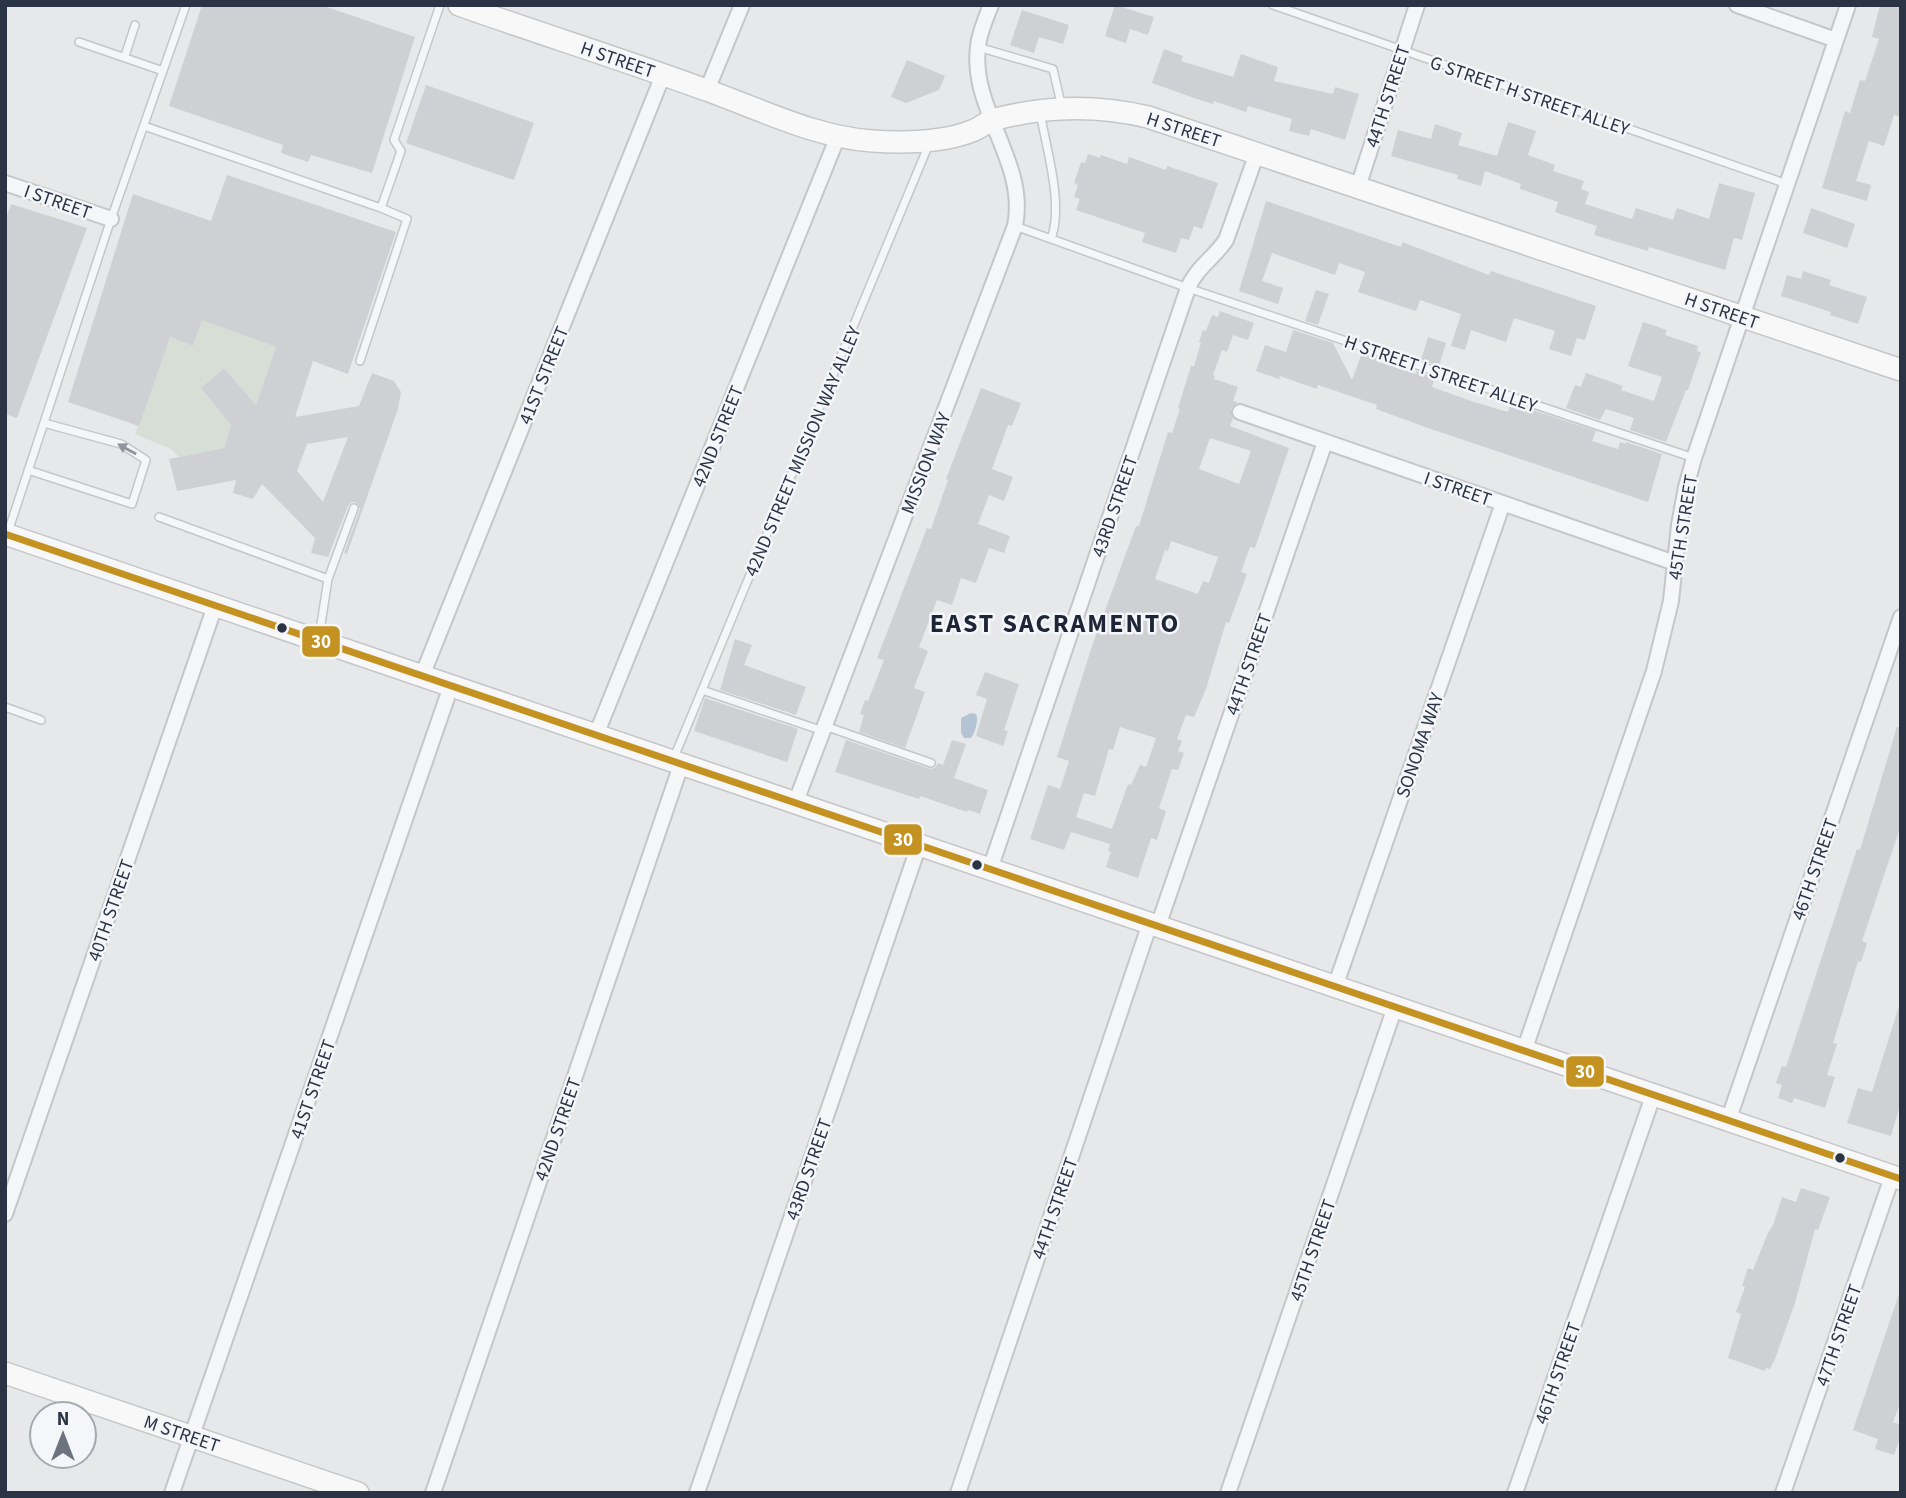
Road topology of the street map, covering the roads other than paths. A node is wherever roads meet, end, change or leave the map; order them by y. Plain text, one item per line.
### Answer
1 (186, 5) edge
2 (440, 5) edge
3 (742, 5) edge
4 (991, 5) edge
5 (1273, 5) edge
6 (1417, 5) edge
7 (1737, 5) edge
8 (1848, 5) edge
9 (464, 6) edge
10 (135, 25) dead end
11 (1836, 40) junction
12 (79, 42) dead end
13 (978, 47) junction
14 (1402, 50) junction
15 (125, 56) junction
16 (163, 71) junction
17 (663, 75) junction
18 (707, 90) junction
19 (1062, 108) junction
20 (1039, 110) junction
21 (992, 120) junction
22 (144, 125) junction
23 (838, 136) junction
24 (931, 140) junction
25 (1257, 153) junction
26 (5, 183) edge
27 (1787, 184) junction
28 (1358, 187) junction
29 (382, 208) junction
30 (111, 219) junction
31 (1015, 226) junction
32 (1051, 239) junction
33 (1188, 288) junction
34 (1742, 317) junction
35 (360, 361) dead end
36 (1901, 370) edge
37 (1240, 412) dead end
38 (44, 423) junction
39 (1325, 442) junction
40 (1694, 458) junction
41 (28, 470) junction
42 (1503, 503) junction
43 (354, 508) dead end
44 (159, 517) dead end
45 (6, 535) edge
46 (1675, 563) junction
47 (328, 579) junction
48 (215, 606) junction
49 (1901, 617) edge
50 (318, 641) junction
51 (422, 676) junction
52 (451, 686) junction
53 (702, 690) junction
54 (5, 707) edge
55 (41, 720) dead end
56 (824, 728) junction
57 (596, 735) junction
58 (677, 763) junction
59 (931, 763) dead end
60 (795, 804) junction
61 (919, 845) junction
62 (990, 869) junction
63 (1154, 924) junction
64 (1335, 987) junction
65 (1395, 1007) junction
66 (1524, 1051) junction
67 (1653, 1096) junction
68 (1728, 1121) junction
69 (1897, 1178) edge
70 (5, 1214) edge
71 (5, 1373) edge
72 (192, 1436) junction
73 (172, 1493) edge
74 (358, 1493) edge
75 (433, 1493) edge
76 (697, 1493) edge
77 (958, 1493) edge
78 (1228, 1493) edge
79 (1515, 1493) edge
80 (1783, 1493) edge

1 - 16 lane
2 - 29 lane
3 - 18 street
4 - 13 street
5 - 14 lane, G STREET H STREET ALLEY
6 - 14 street, 44TH STREET
7 - 11 street
8 - 11 street, 45TH STREET
9 - 17 main road, H STREET
10 - 15 lane
11 - 27 street, 45TH STREET
12 - 15 lane
13 - 19 lane
13 - 21 street
14 - 27 lane, G STREET H STREET ALLEY
14 - 28 street, 44TH STREET
15 - 16 lane
16 - 22 lane
17 - 18 main road, H STREET
17 - 51 street, 41ST STREET
18 - 23 main road, H STREET
19 - 20 main road, H STREET
19 - 25 main road, H STREET
20 - 21 main road, H STREET
20 - 32 lane
21 - 24 main road, H STREET
21 - 31 street, MISSION WAY
22 - 29 lane
22 - 30 lane
23 - 24 main road, H STREET
23 - 57 street, 42ND STREET
24 - 53 lane, 42ND STREET MISSION WAY ALLEY
25 - 28 main road, H STREET
25 - 33 street, 43RD STREET
26 - 30 street, I STREET
27 - 34 street, 45TH STREET
28 - 34 main road, H STREET
29 - 35 lane
30 - 38 lane
31 - 32 lane, H STREET I STREET ALLEY
31 - 56 street, MISSION WAY
32 - 33 lane, H STREET I STREET ALLEY
33 - 40 lane, H STREET I STREET ALLEY
33 - 62 street, 43RD STREET
34 - 36 main road, H STREET
34 - 40 street, 45TH STREET
37 - 39 street, I STREET
38 - 41 lane
41 -> 38 lane
39 - 42 street, I STREET
39 - 63 street, 44TH STREET
40 - 46 street, 45TH STREET
41 - 45 lane
42 - 46 street, I STREET
42 - 64 street, SONOMA WAY
43 - 47 lane
44 - 47 lane
45 - 48 main road
46 - 66 street, 45TH STREET
47 - 50 lane
48 - 50 main road
48 - 70 street, 40TH STREET
49 - 68 street, 46TH STREET
50 - 51 main road
51 - 52 main road
52 - 57 main road
52 - 72 street, 41ST STREET
53 - 56 lane
53 - 58 lane, 42ND STREET MISSION WAY ALLEY
54 - 55 lane
56 - 59 lane
56 - 60 street, MISSION WAY
57 - 58 main road
58 - 60 main road
58 - 75 street, 42ND STREET
60 - 61 main road
61 - 62 main road
61 - 76 street, 43RD STREET
62 - 63 main road
63 - 64 main road
63 - 77 street, 44TH STREET
64 - 65 main road
65 - 66 main road
65 - 78 street, 45TH STREET
66 - 67 main road
67 - 68 main road
67 - 79 street, 46TH STREET
68 - 69 main road
69 - 80 street, 47TH STREET
71 - 72 main road, M STREET
72 - 73 street, 41ST STREET
72 - 74 main road, M STREET

